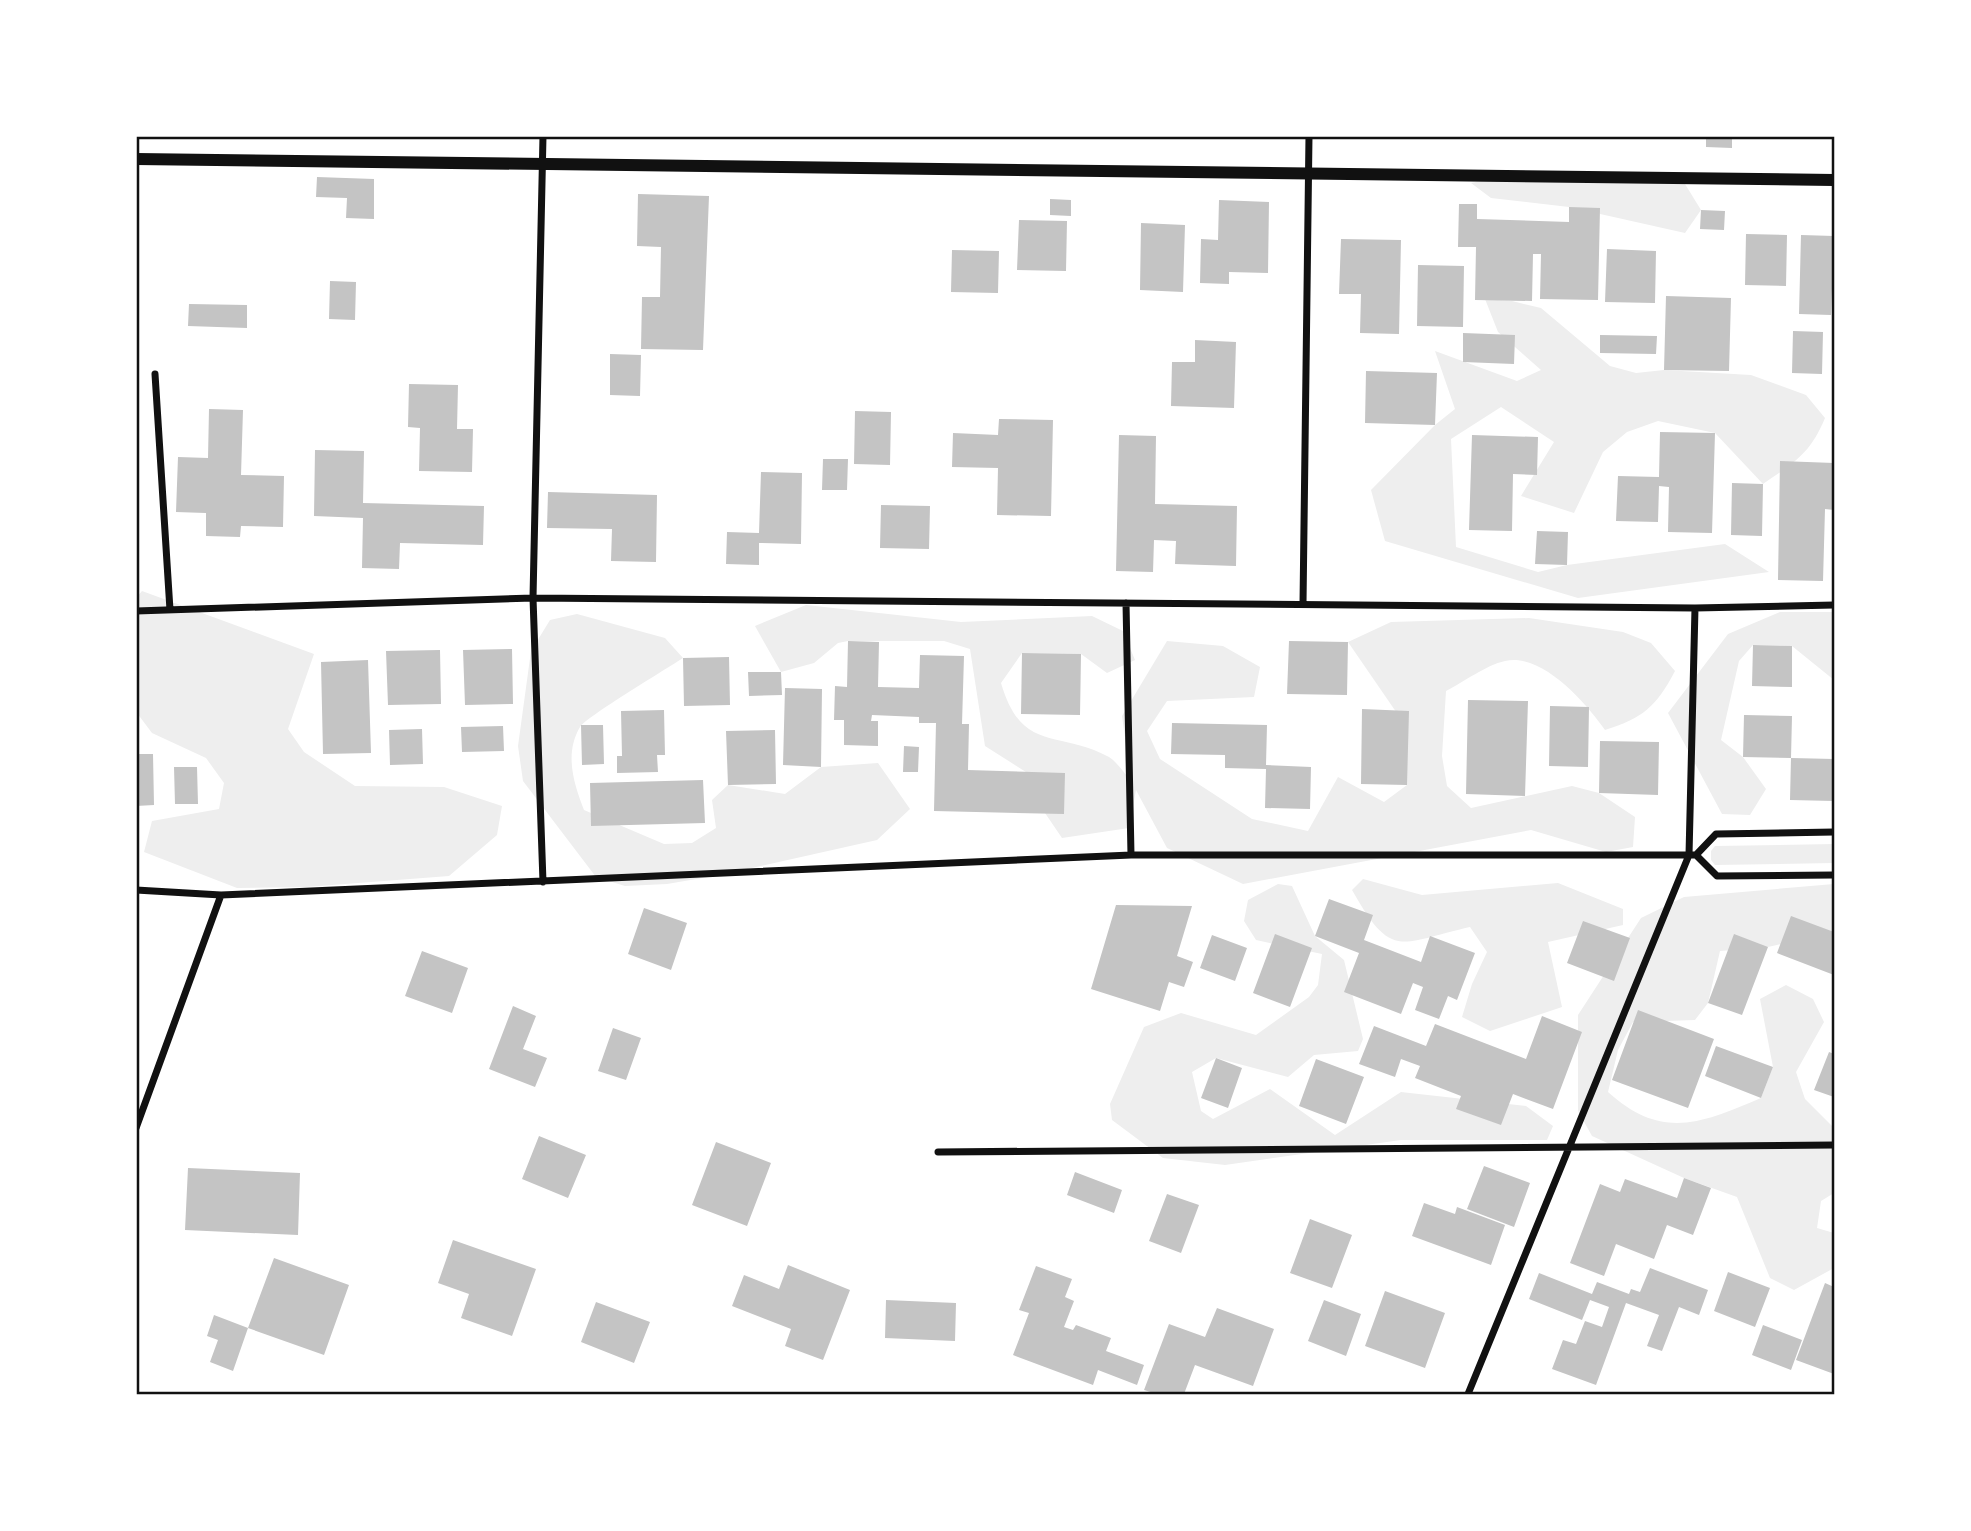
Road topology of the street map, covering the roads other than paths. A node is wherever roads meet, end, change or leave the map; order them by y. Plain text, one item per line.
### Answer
1 (543, 136) edge
2 (1309, 136) edge
3 (136, 159) edge
4 (543, 162) junction
5 (1308, 173) junction
6 (1835, 180) edge
7 (155, 374) dead end
8 (534, 598) junction
9 (1126, 603) junction
10 (1303, 604) junction
11 (1835, 605) edge
12 (1695, 607) junction
13 (170, 610) junction
14 (136, 611) edge
15 (1835, 832) edge
16 (1131, 855) junction
17 (1693, 855) junction
18 (1835, 875) edge
19 (543, 882) junction
20 (136, 890) edge
21 (221, 895) junction
22 (136, 1128) edge
23 (1835, 1145) edge
24 (1567, 1147) junction
25 (939, 1152) dead end
26 (1468, 1395) edge

1 - 4 street
2 - 5 street
3 - 4 street
4 - 5 street
4 - 8 street
5 - 6 street
5 - 10 street
7 - 13 street
8 - 9 street
8 - 13 street
8 - 19 street
9 - 10 street
9 - 16 street
10 - 12 street
11 - 12 street
12 - 17 street
13 - 14 street
15 - 17 street
16 - 17 street
16 - 19 street
17 - 18 street
17 - 24 street
19 - 21 street
20 - 21 street
21 - 22 street
23 - 24 street
24 - 25 street
24 - 26 street

